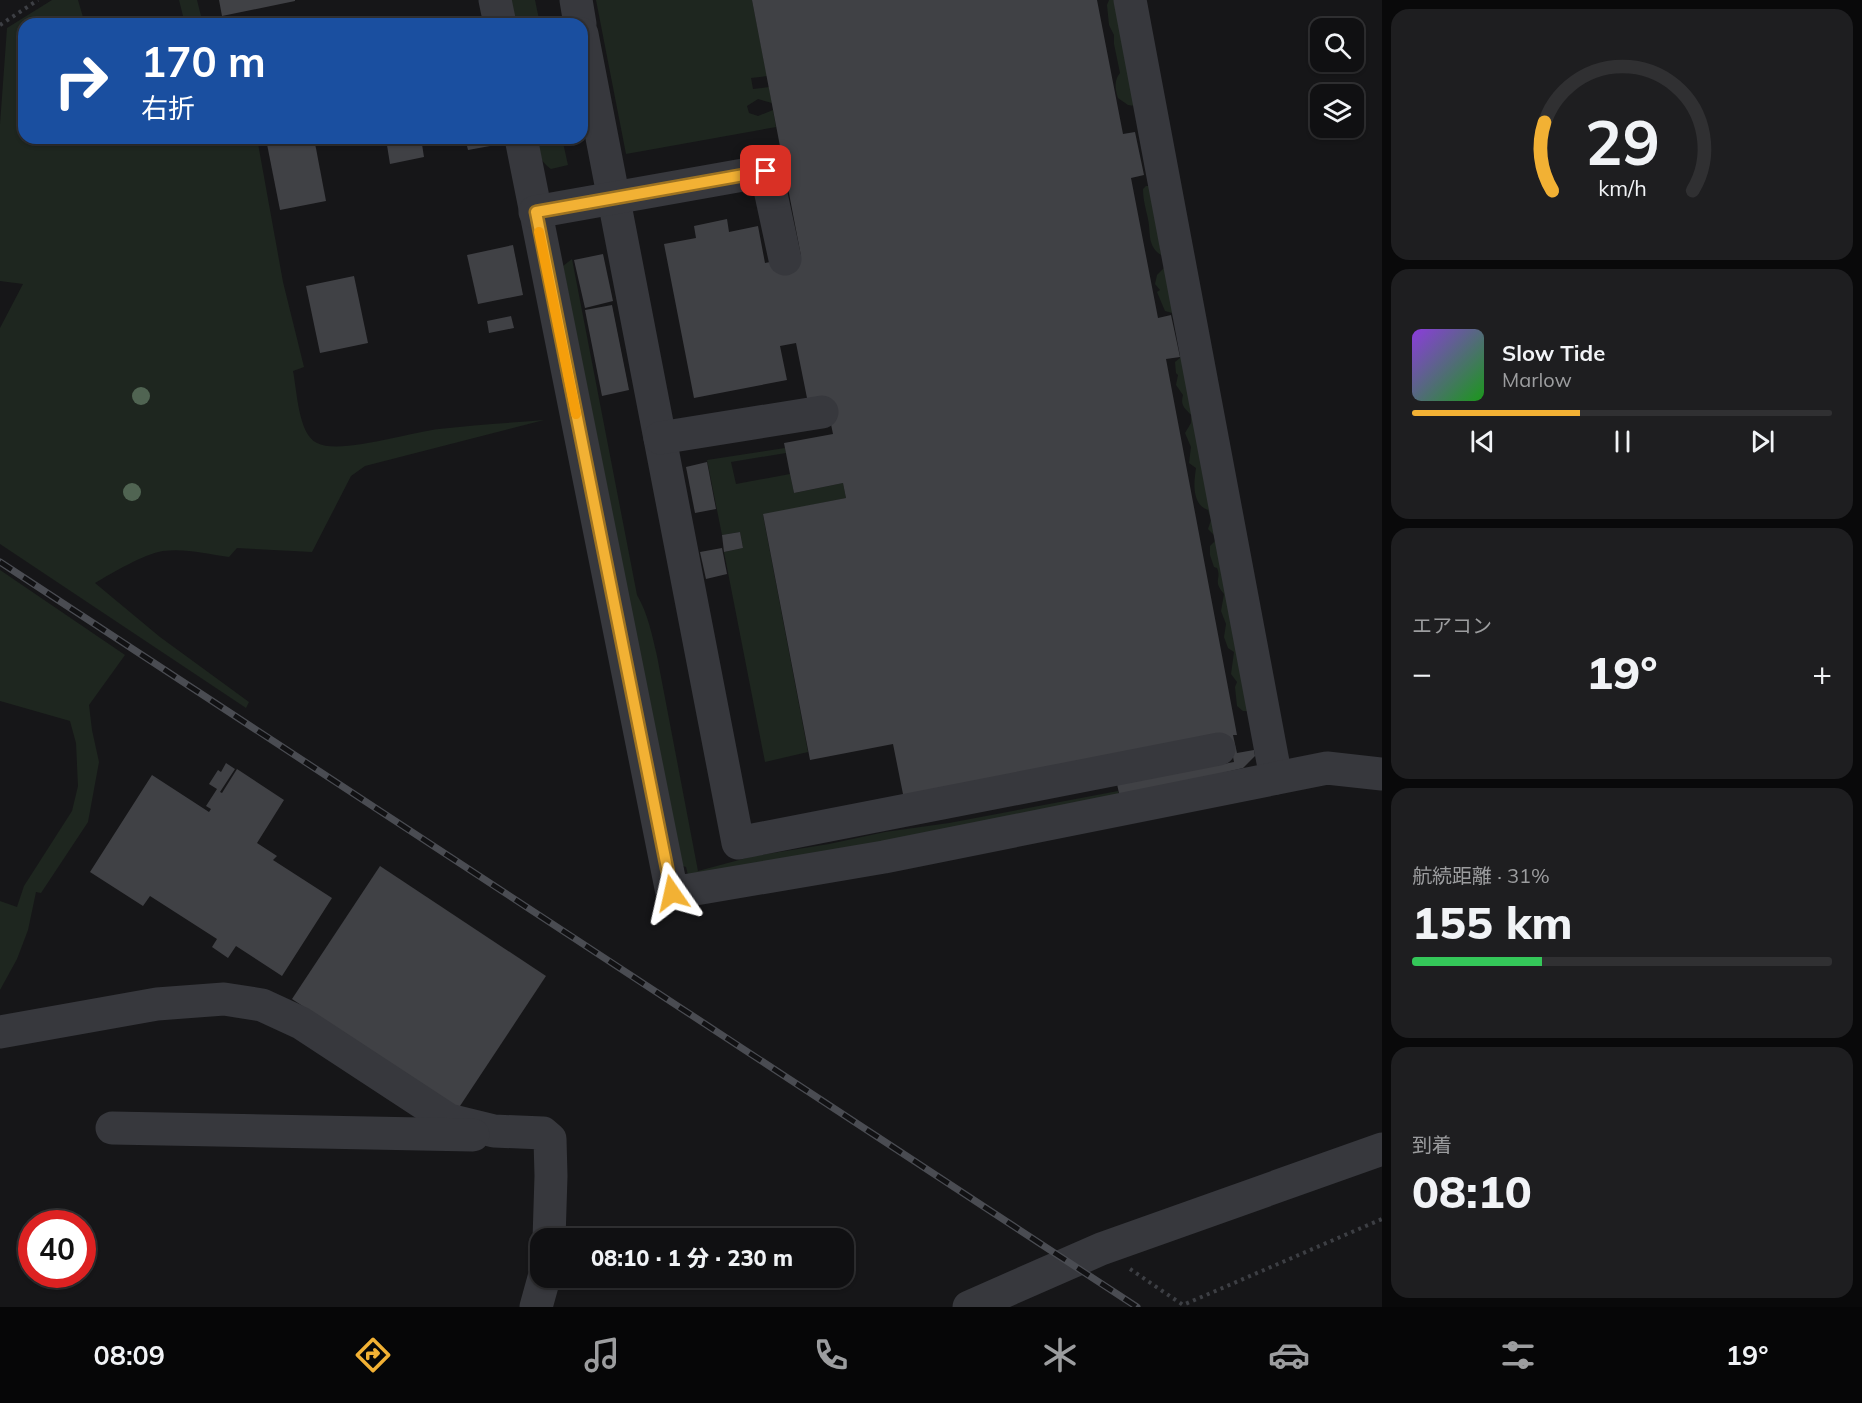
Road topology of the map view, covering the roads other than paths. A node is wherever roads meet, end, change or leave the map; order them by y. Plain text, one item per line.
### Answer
1 (495, 0) edge
2 (576, 0) edge
3 (1130, 0) edge
4 (499, 18) edge
5 (579, 18) edge
6 (588, 66) edge
7 (522, 144) edge
8 (613, 197) junction
9 (536, 212) junction
10 (785, 259) dead end
11 (822, 412) dead end
12 (660, 438) junction
13 (1219, 749) dead end
14 (1382, 774) edge
15 (1276, 778) junction
16 (0, 1032) edge
17 (112, 1128) dead end
18 (494, 1131) junction
19 (1382, 1149) edge
20 (549, 1228) edge
21 (541, 1288) edge
22 (536, 1307) edge
23 (969, 1307) edge

1 - 4 street
2 - 5 street
3 - 15 street
6 - 8 street
7 - 9 street
8 - 9 street
8 - 10 street
8 - 12 street
9 - 15 street
11 - 12 street
12 - 13 street
14 - 15 street
16 - 18 street
17 - 18 street
18 - 20 street
19 - 23 street
21 - 22 street

